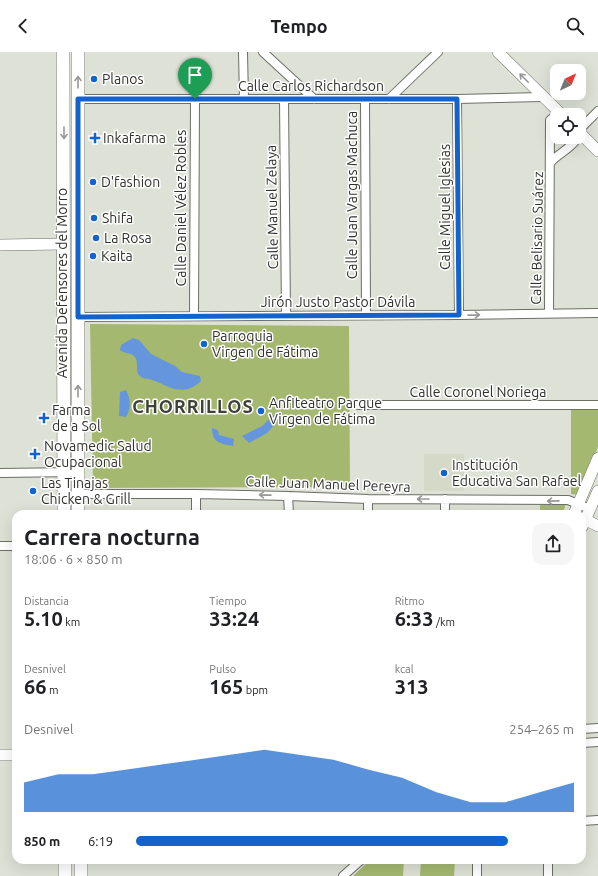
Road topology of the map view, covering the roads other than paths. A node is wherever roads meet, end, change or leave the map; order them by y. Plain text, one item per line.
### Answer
1 (64, 52) edge
2 (78, 52) edge
3 (244, 52) edge
4 (263, 52) edge
5 (438, 52) edge
6 (498, 52) edge
7 (543, 97) junction
8 (78, 99) junction
9 (195, 99) junction
10 (244, 99) junction
11 (284, 99) junction
12 (314, 99) junction
13 (365, 99) junction
14 (389, 99) junction
15 (457, 99) junction
16 (554, 108) edge
17 (598, 111) edge
18 (586, 124) edge
19 (586, 138) edge
20 (551, 144) edge
21 (573, 144) edge
22 (598, 151) edge
23 (551, 162) junction
24 (64, 244) junction
25 (0, 245) edge
26 (549, 313) junction
27 (598, 313) edge
28 (366, 315) junction
29 (459, 315) junction
30 (194, 316) junction
31 (286, 316) junction
32 (78, 317) junction
33 (358, 405) dead end
34 (598, 405) edge
35 (598, 458) edge
36 (64, 472) junction
37 (78, 472) junction
38 (0, 473) edge
39 (598, 491) edge
40 (64, 494) junction
41 (78, 494) junction
42 (196, 494) junction
43 (288, 496) junction
44 (368, 499) junction
45 (445, 500) junction
46 (576, 509) edge
47 (590, 509) junction
48 (64, 510) edge
49 (78, 510) edge
50 (196, 510) edge
51 (289, 510) edge
52 (368, 510) edge
53 (445, 510) edge
54 (586, 516) edge
55 (586, 523) edge
56 (598, 526) edge
57 (0, 546) edge
58 (12, 546) edge
59 (598, 728) edge
60 (586, 729) edge
61 (598, 742) edge
62 (586, 743) edge
63 (0, 755) edge
64 (12, 755) edge
65 (598, 820) edge
66 (586, 821) edge
67 (65, 864) edge
68 (81, 864) edge
69 (356, 864) edge
70 (477, 864) edge
71 (548, 864) edge
72 (65, 876) edge
73 (81, 876) edge
74 (343, 876) edge
75 (477, 876) edge
76 (548, 876) edge

1 -> 24 main road, Avenida Defensores del Morro
8 -> 2 main road, Avenida Defensores del Morro
3 - 10 street
4 - 12 street
5 - 14 street
7 -> 6 main road
7 - 15 street, Calle Carlos Richardson
7 - 16 main road
8 - 9 street, Calle Carlos Richardson
8 - 32 main road, Avenida Defensores del Morro
9 - 10 street, Calle Carlos Richardson
9 - 30 street, Calle Daniel Vélez Robles
10 - 11 street, Calle Carlos Richardson
11 - 12 street, Calle Carlos Richardson
11 - 31 street, Calle Manuel Zelaya
12 - 13 street, Calle Carlos Richardson
13 - 14 street, Calle Carlos Richardson
13 - 28 street, Calle Juan Vargas Machuca
14 - 15 street, Calle Carlos Richardson
15 - 29 street, Calle Miguel Iglesias
17 - 18 street
19 - 22 main road
20 - 23 street, Calle Belisario Suárez
21 - 23 street, Calle Belisario Suárez
23 - 26 street, Calle Belisario Suárez
24 - 25 main road
24 - 36 main road, Avenida Defensores del Morro
26 - 27 street, Jirón Justo Pastor Dávila
29 -> 26 street, Jirón Justo Pastor Dávila
28 - 29 street, Jirón Justo Pastor Dávila
28 - 31 street, Jirón Justo Pastor Dávila
30 - 31 street, Jirón Justo Pastor Dávila
30 - 32 street, Jirón Justo Pastor Dávila
37 -> 32 main road, Avenida Defensores del Morro
33 - 34 street, Calle Coronel Noriega
35 - 46 main road
36 - 37 street
36 - 38 street
36 - 40 main road, Avenida Defensores del Morro
37 - 41 main road, Avenida Defensores del Morro
39 - 47 main road
40 - 41 street, Calle Juan Manuel Pereyra
40 - 48 main road, Avenida Defensores del Morro
41 - 42 street, Calle Juan Manuel Pereyra
41 - 49 main road, Avenida Defensores del Morro
43 -> 42 street, Calle Juan Manuel Pereyra
42 - 50 street
43 - 44 street, Calle Juan Manuel Pereyra
43 - 51 street
45 -> 44 street, Calle Juan Manuel Pereyra
44 - 52 street
46 -> 45 street, Calle Juan Manuel Pereyra
45 - 53 street
46 - 47 street, Calle Juan Manuel Pereyra
47 - 54 main road
55 - 56 main road
57 - 58 street
59 - 60 street
61 - 62 street
63 - 64 main road
65 - 66 street
67 - 72 main road
68 - 73 main road
69 - 74 street
70 - 75 street
71 - 76 street

